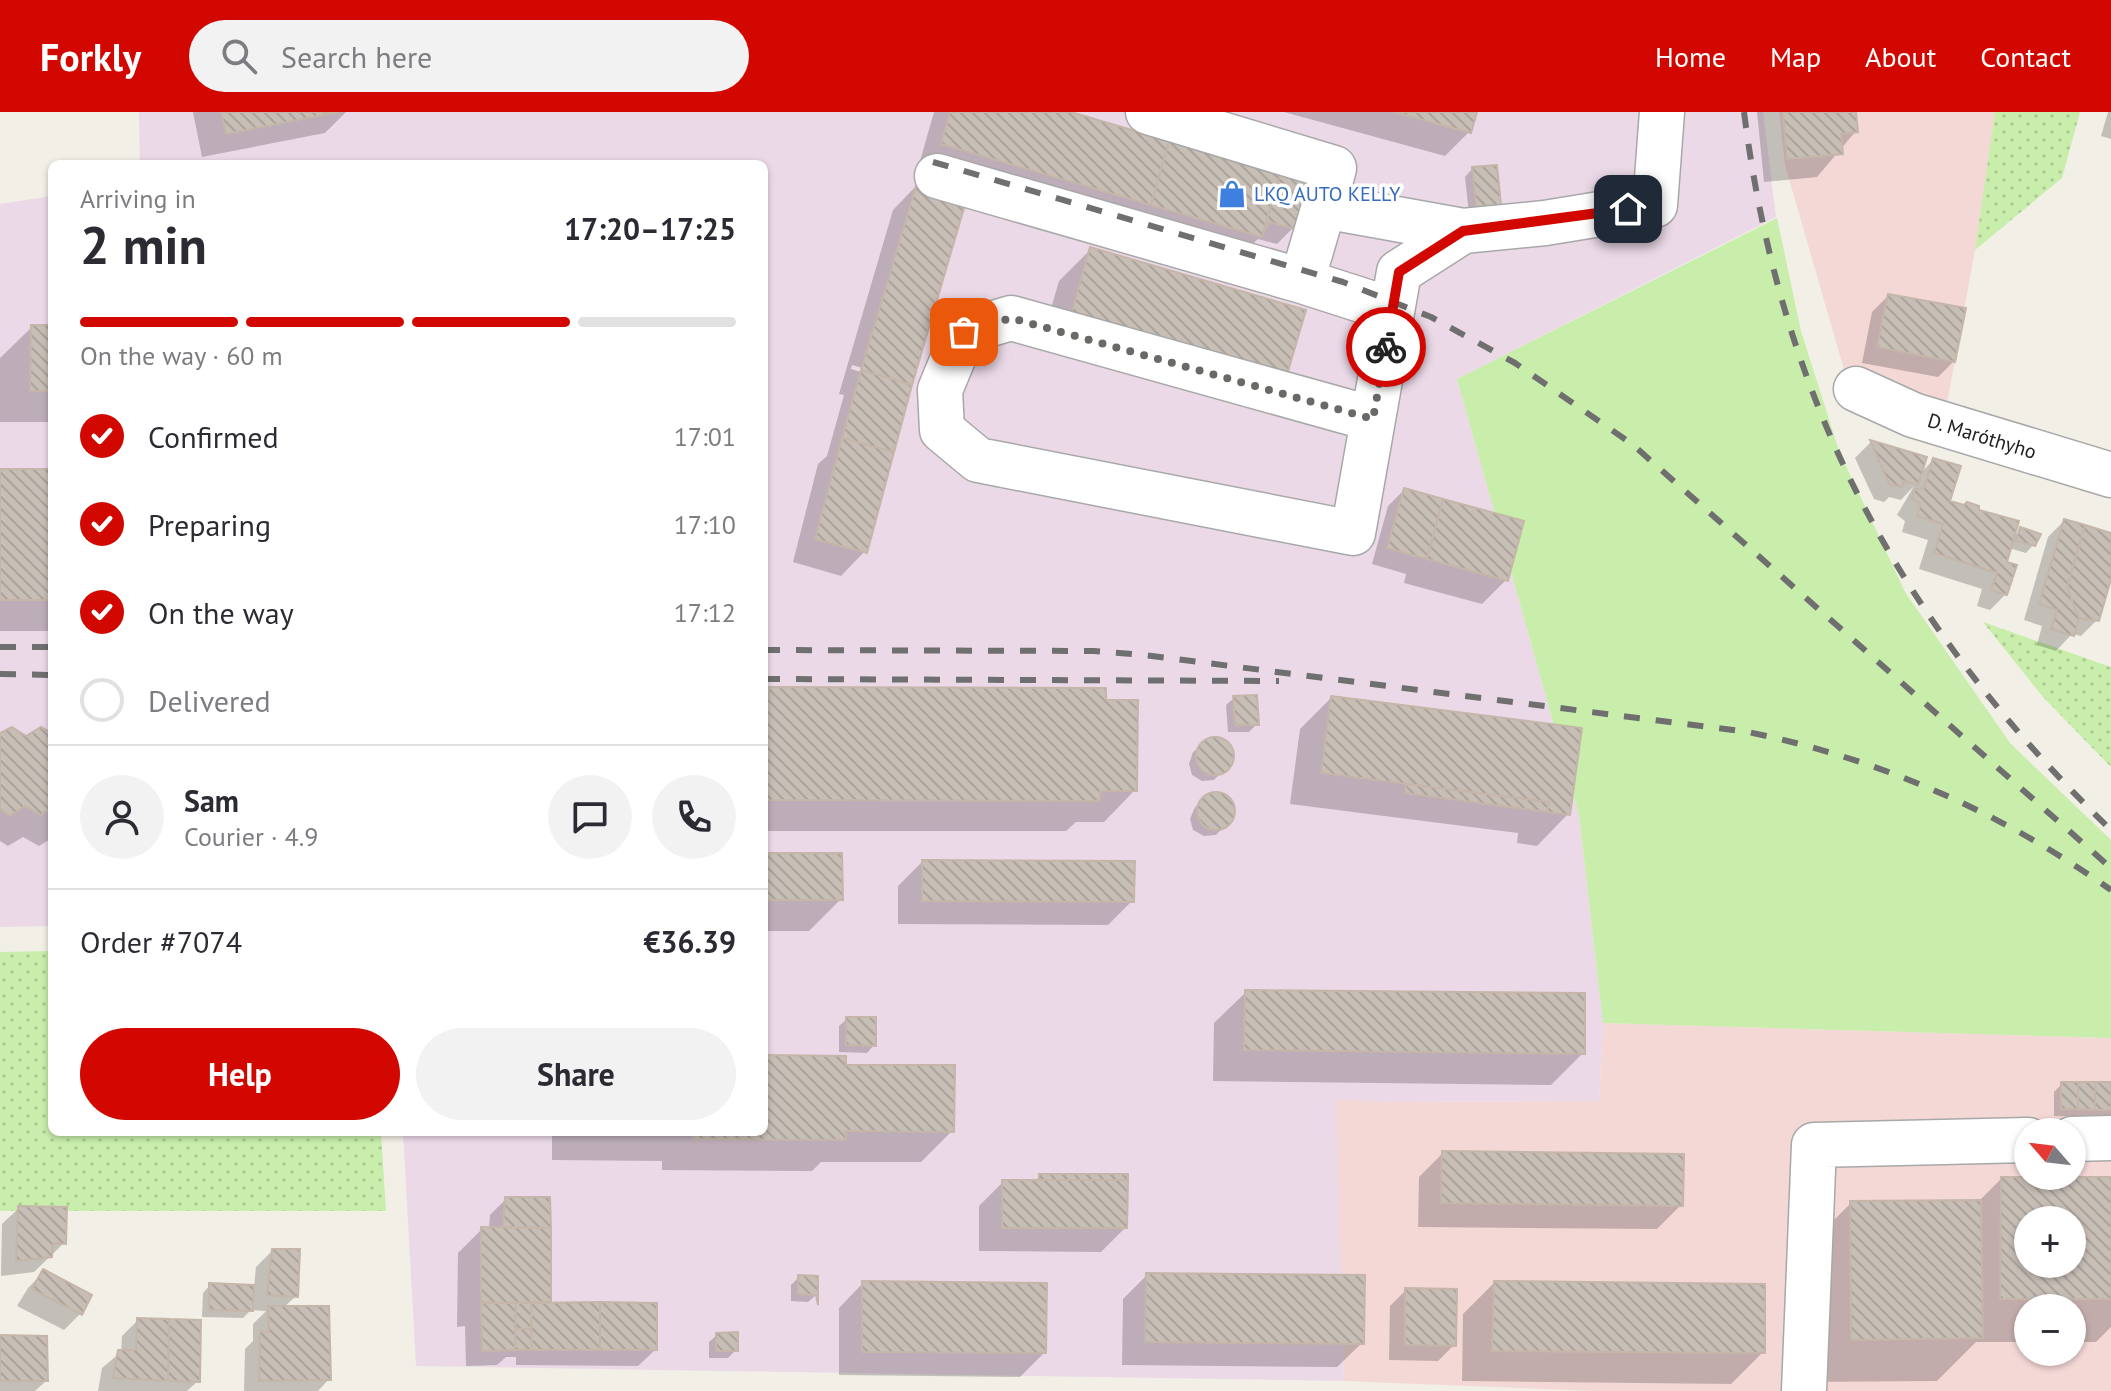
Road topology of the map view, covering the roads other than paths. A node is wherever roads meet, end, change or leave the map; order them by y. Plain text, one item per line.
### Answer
1 (1148, 112) edge
2 (1662, 112) edge
3 (937, 176) dead end
4 (1324, 206) junction
5 (1463, 231) junction
6 (1302, 281) junction
7 (1392, 310) junction
8 (1856, 389) dead end
9 (1373, 419) junction
10 (2111, 475) edge
11 (2111, 1138) edge
12 (2086, 1139) edge
13 (2014, 1140) edge
14 (1804, 1391) edge

1 - 4 street
2 - 5 street
3 - 6 street
4 - 5 street
4 - 6 street
5 - 7 street
6 - 7 street
7 - 9 street
8 - 10 street, D. Maróthyho
9 - 9 street
11 - 12 street
13 - 14 street

